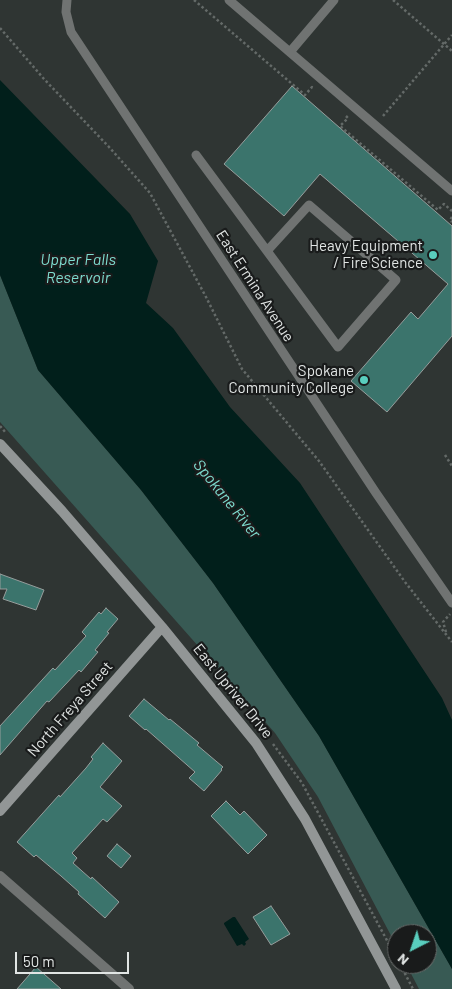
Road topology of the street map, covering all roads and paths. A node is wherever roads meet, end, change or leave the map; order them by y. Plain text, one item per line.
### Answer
1 (67, 0) edge
2 (194, 0) edge
3 (229, 0) edge
4 (334, 0) edge
5 (393, 0) edge
6 (0, 28) edge
7 (452, 36) edge
8 (444, 44) junction
9 (452, 51) edge
10 (290, 52) junction
11 (319, 93) dead end
12 (340, 112) dead end
13 (374, 125) junction
14 (196, 155) dead end
15 (452, 190) edge
16 (452, 211) edge
17 (452, 217) edge
18 (452, 222) edge
19 (267, 251) junction
20 (0, 444) edge
21 (445, 456) dead end
22 (452, 466) edge
23 (452, 603) edge
24 (452, 611) edge
25 (162, 627) junction
26 (448, 636) junction
27 (452, 642) edge
28 (0, 811) edge
29 (0, 876) edge
30 (405, 974) edge
31 (129, 989) edge
32 (396, 989) edge
33 (413, 989) edge

1 - 23 lane, East Ermina Avenue
2 - 11 path
3 - 10 lane
4 - 10 lane
5 - 8 path
6 - 26 path
7 - 8 path
8 - 9 path
8 - 13 path
10 - 13 lane
12 - 16 path
13 - 15 lane
14 - 19 lane
17 - 18 path
19 - 19 lane
20 - 25 street, East Upriver Drive
21 - 22 path
24 - 26 path
25 - 28 street, North Freya Street
25 - 32 street, East Upriver Drive
26 - 27 path
29 - 31 street
30 - 33 path

